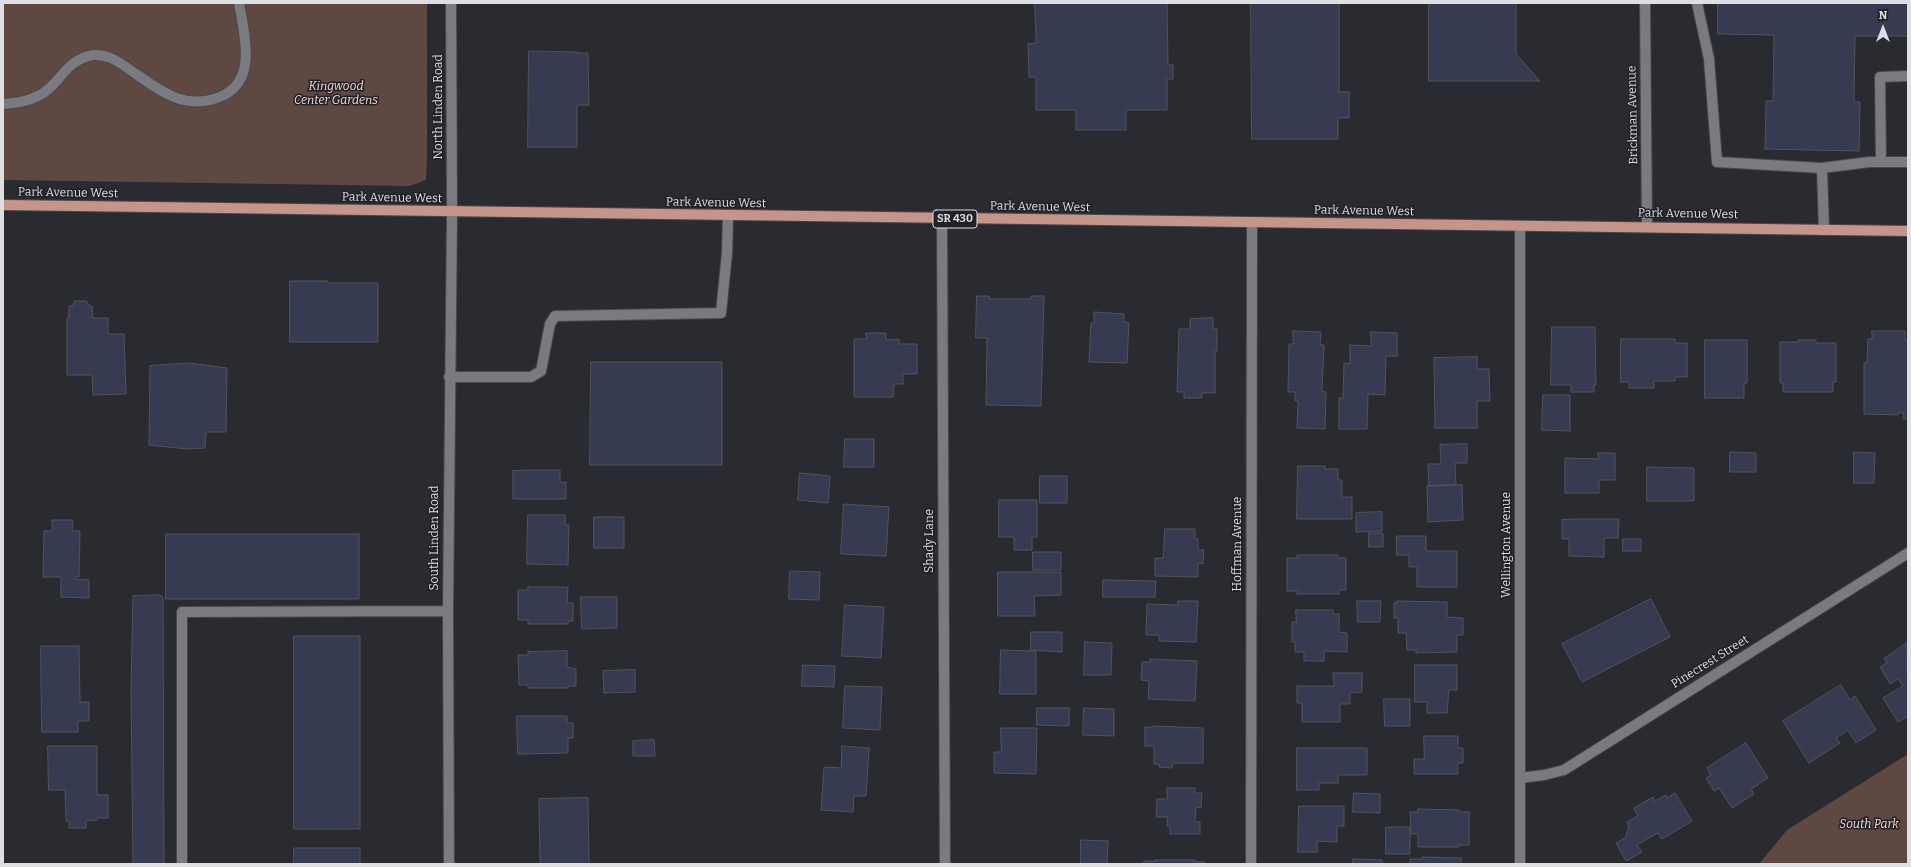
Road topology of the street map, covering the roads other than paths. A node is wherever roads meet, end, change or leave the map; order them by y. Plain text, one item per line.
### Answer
1 (239, 3) edge
2 (451, 3) edge
3 (1645, 3) edge
4 (1697, 3) edge
5 (1908, 76) edge
6 (3, 104) edge
7 (1881, 162) junction
8 (1908, 162) edge
9 (1822, 168) junction
10 (3, 205) edge
11 (452, 212) junction
12 (728, 216) junction
13 (942, 218) junction
14 (1252, 223) junction
15 (1520, 226) junction
16 (1647, 226) junction
17 (1824, 230) junction
18 (1908, 231) edge
19 (449, 377) junction
20 (1908, 553) edge
21 (448, 611) junction
22 (1520, 778) junction
23 (182, 864) edge
24 (449, 864) edge
25 (945, 864) edge
26 (1251, 864) edge
27 (1520, 864) edge

1 - 6 street
2 - 11 street, North Linden Road
3 - 16 street, Brickman Avenue
4 - 9 street
5 - 7 street
7 - 8 street
7 - 9 street
9 - 17 street
10 - 11 main road, Park Avenue West / SR 430
11 - 12 main road, Park Avenue West / SR 430
11 - 19 street, South Linden Road
12 - 13 main road, Park Avenue West / SR 430
12 - 19 street
13 - 14 main road, Park Avenue West / SR 430
13 - 25 street, Shady Lane
14 - 15 main road, Park Avenue West / SR 430
14 - 26 street, Hoffman Avenue
15 - 16 main road, Park Avenue West / SR 430
15 - 22 street, Wellington Avenue
16 - 17 main road, Park Avenue West / SR 430
17 - 18 main road, Park Avenue West / SR 430
19 - 21 street, South Linden Road
20 - 22 street, Pinecrest Street
21 - 23 street
21 - 24 street, South Linden Road
22 - 27 street, Wellington Avenue

